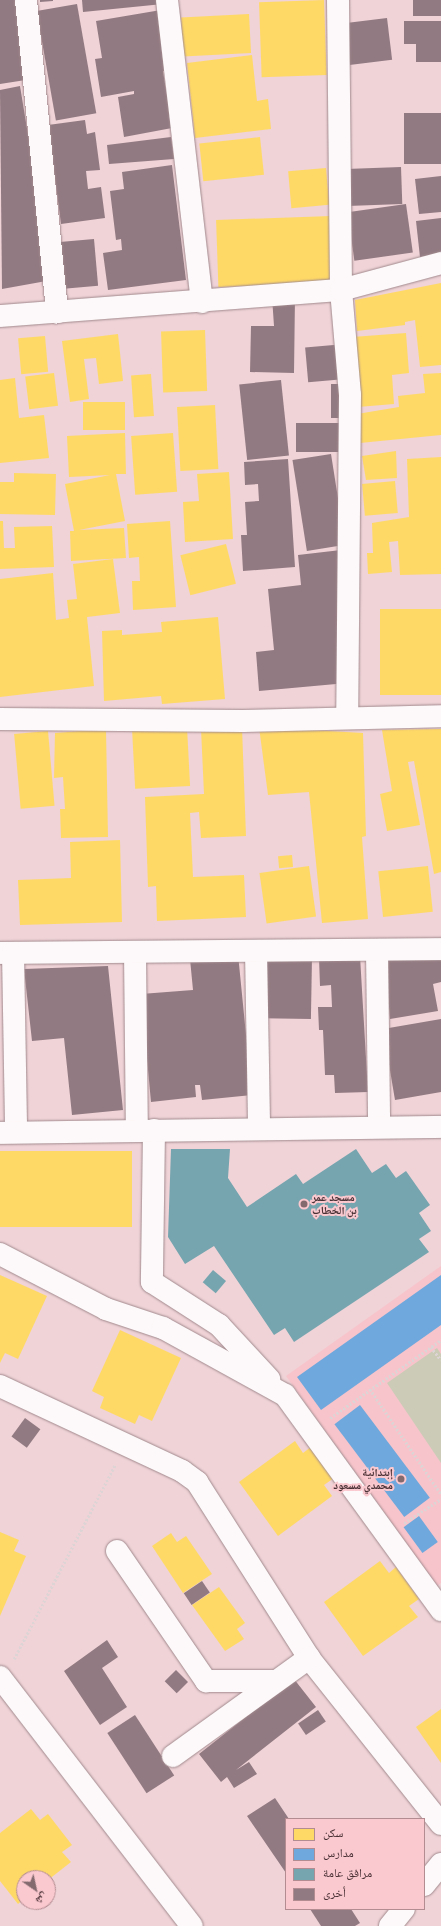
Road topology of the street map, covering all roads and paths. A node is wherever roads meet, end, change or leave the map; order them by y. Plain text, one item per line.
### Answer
1 (26, 0) edge
2 (167, 0) edge
3 (338, 0) edge
4 (441, 263) edge
5 (341, 290) junction
6 (202, 302) junction
7 (57, 312) junction
8 (0, 316) edge
9 (441, 716) edge
10 (348, 718) junction
11 (0, 720) edge
12 (441, 949) edge
13 (376, 950) junction
14 (256, 951) junction
15 (135, 952) junction
16 (6, 953) edge
17 (379, 1126) junction
18 (441, 1127) edge
19 (259, 1128) junction
20 (145, 1130) junction
21 (8, 1132) edge
22 (0, 1254) edge
23 (441, 1340) edge
24 (431, 1346) junction
25 (441, 1360) edge
26 (0, 1386) edge
27 (370, 1389) junction
28 (285, 1395) junction
29 (312, 1431) junction
30 (125, 1444) junction
31 (441, 1494) edge
32 (441, 1500) edge
33 (386, 1534) junction
34 (117, 1551) dead end
35 (441, 1610) edge
36 (309, 1658) junction
37 (1, 1679) edge
38 (276, 1680) junction
39 (173, 1756) dead end
40 (441, 1824) edge
41 (441, 1864) edge
42 (425, 1884) edge
43 (403, 1910) edge
44 (192, 1926) edge
45 (390, 1926) edge

1 - 7 street
2 - 6 street
3 - 5 street
4 - 5 street
5 - 6 street
5 - 10 street
6 - 7 street
7 - 8 street
9 - 10 street
10 - 11 street
12 - 13 street
13 - 14 street
13 - 17 street
14 - 15 street
14 - 19 street
15 - 16 street
15 - 20 street
16 - 21 street
17 - 18 street
17 - 19 street
19 - 20 street
20 - 21 street
20 - 28 street
22 - 28 street
23 - 24 path
24 - 25 path
24 - 27 path
26 - 30 street
27 - 29 path
27 - 31 path
28 - 29 street
29 - 33 street
30 - 36 street
30 - 37 path
32 - 33 path
33 - 35 street
34 - 38 street
36 - 38 street
36 - 40 street
37 - 44 street
38 - 39 street
41 - 42 street
43 - 45 street

